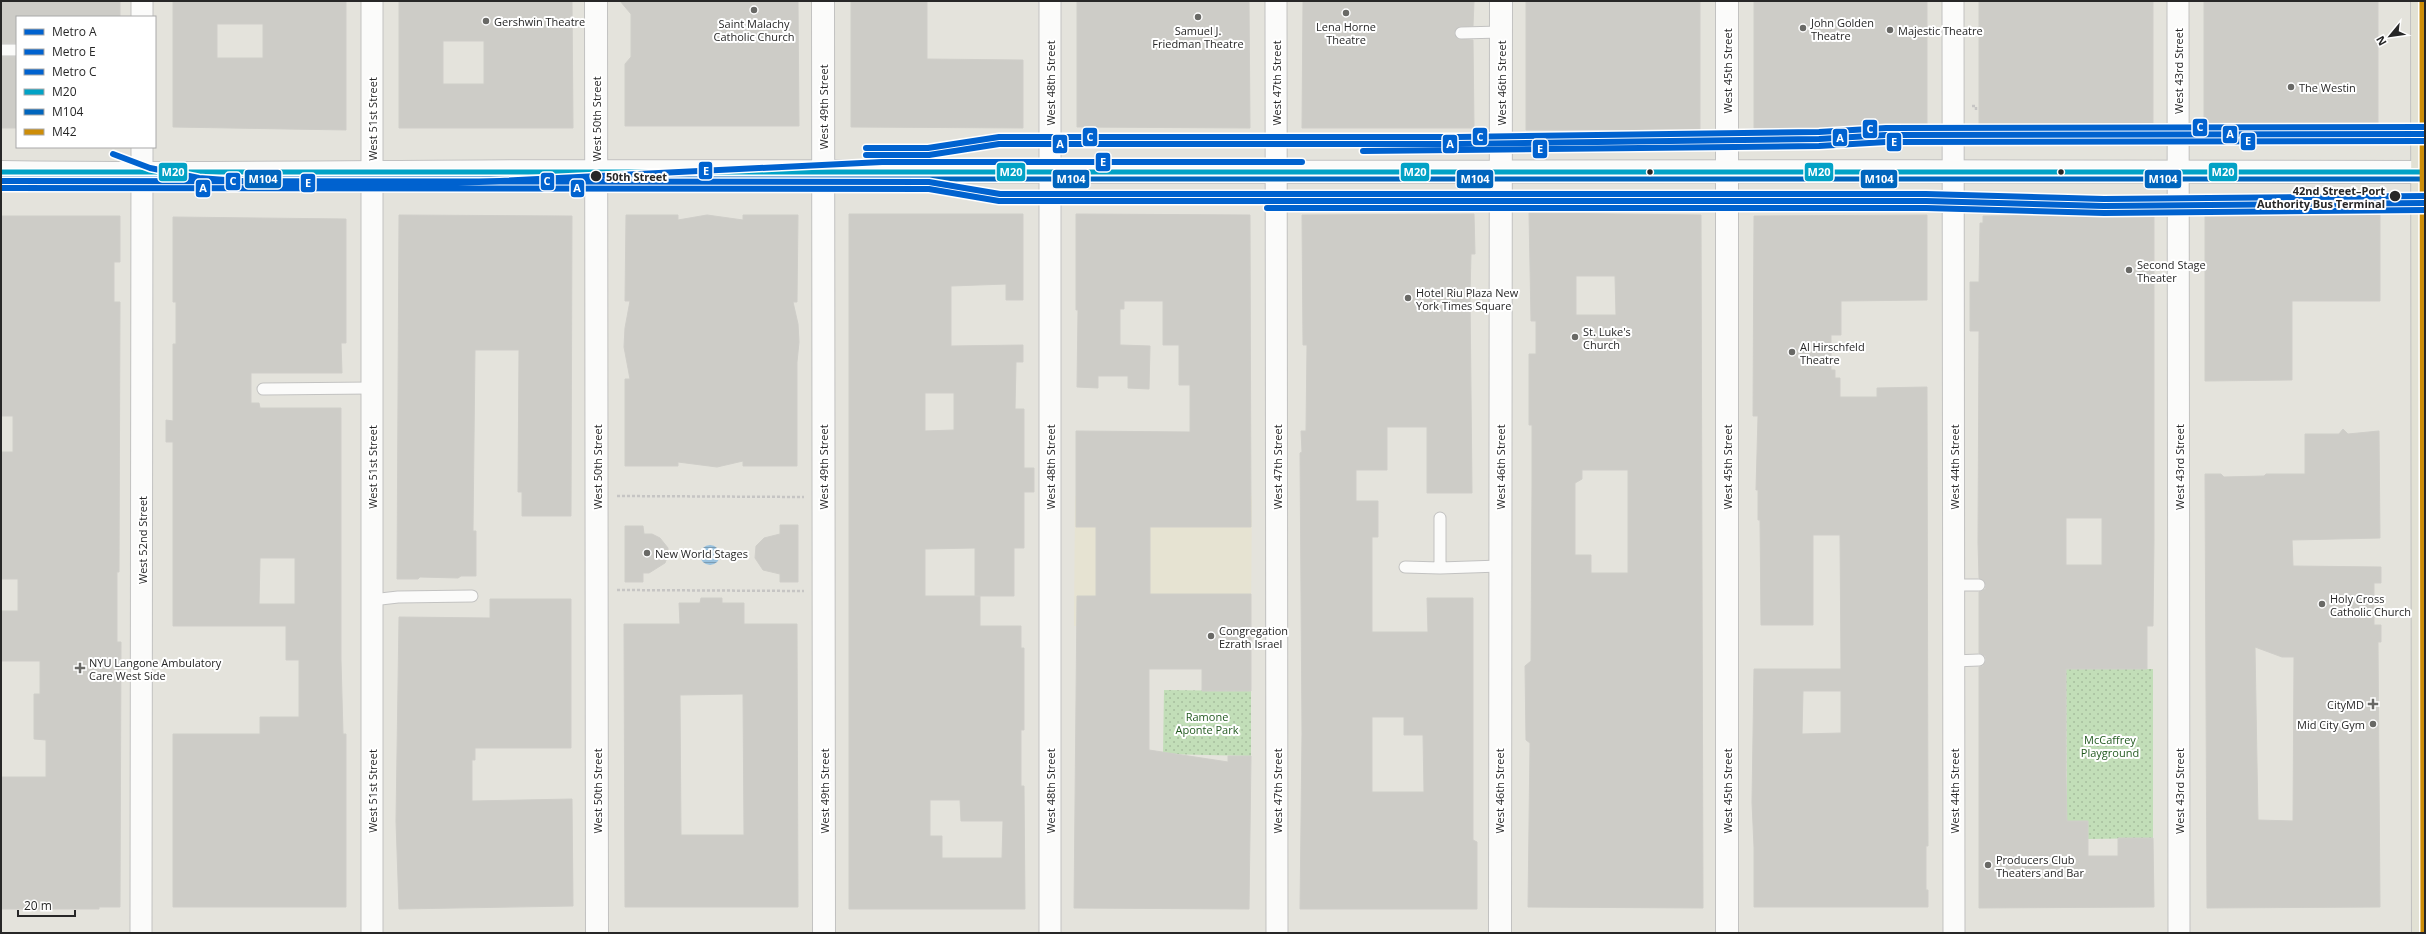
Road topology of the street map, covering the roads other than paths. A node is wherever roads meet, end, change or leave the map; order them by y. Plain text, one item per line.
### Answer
1 (142, 1) edge
2 (372, 1) edge
3 (596, 1) edge
4 (823, 1) edge
5 (1050, 1) edge
6 (1276, 1) edge
7 (1501, 1) edge
8 (1727, 1) edge
9 (1954, 1) edge
10 (2178, 1) edge
11 (2422, 1) edge
12 (142, 16) edge
13 (1501, 32) junction
14 (1461, 33) dead end
15 (1, 50) edge
16 (16, 50) edge
17 (142, 148) edge
18 (372, 171) junction
19 (596, 171) junction
20 (1050, 171) junction
21 (1276, 171) junction
22 (1501, 171) junction
23 (1727, 171) junction
24 (1954, 171) junction
25 (2177, 171) junction
26 (1, 172) edge
27 (2424, 172) edge
28 (823, 173) junction
29 (142, 174) junction
30 (372, 388) junction
31 (263, 389) dead end
32 (1440, 518) dead end
33 (1500, 566) junction
34 (1406, 567) dead end
35 (1440, 568) junction
36 (1954, 585) junction
37 (1979, 585) dead end
38 (472, 596) dead end
39 (372, 600) junction
40 (1980, 660) dead end
41 (1954, 661) junction
42 (141, 933) edge
43 (372, 933) edge
44 (597, 933) edge
45 (824, 933) edge
46 (1050, 933) edge
47 (1277, 933) edge
48 (1500, 933) edge
49 (1728, 933) edge
50 (1954, 933) edge
51 (2179, 933) edge
52 (2423, 933) edge

1 - 12 street
2 - 18 street, West 51st Street
3 - 19 main road, West 50th Street
4 - 28 main road, West 49th Street
5 - 20 street, West 48th Street
6 - 21 street, West 47th Street
7 - 13 main road, West 46th Street
8 - 23 main road, West 45th Street
9 - 24 street, West 44th Street
10 - 25 street, West 43rd Street
11 - 27 main road
13 - 14 lane
13 - 22 main road, West 46th Street
15 - 16 lane
17 - 29 street, West 52nd Street
18 - 19 main road
18 - 29 main road
18 - 30 street, West 51st Street
19 - 28 main road
19 - 44 main road, West 50th Street
20 - 21 main road
20 - 28 main road
20 - 46 street, West 48th Street
21 - 22 main road
21 - 47 street, West 47th Street
22 - 23 main road
22 - 33 main road, West 46th Street
23 - 24 main road
23 - 49 main road, West 45th Street
24 - 25 main road
24 - 36 street, West 44th Street
25 - 27 main road
25 - 51 street, West 43rd Street
26 - 29 main road
27 - 52 main road
28 - 45 main road, West 49th Street
29 - 42 street, West 52nd Street
30 - 31 lane
30 - 39 street, West 51st Street
32 - 35 lane
33 - 35 lane
33 - 48 main road, West 46th Street
34 - 35 lane
36 - 37 lane
36 - 41 street, West 44th Street
38 - 39 lane
39 - 43 street, West 51st Street
40 - 41 lane
41 - 50 street, West 44th Street

